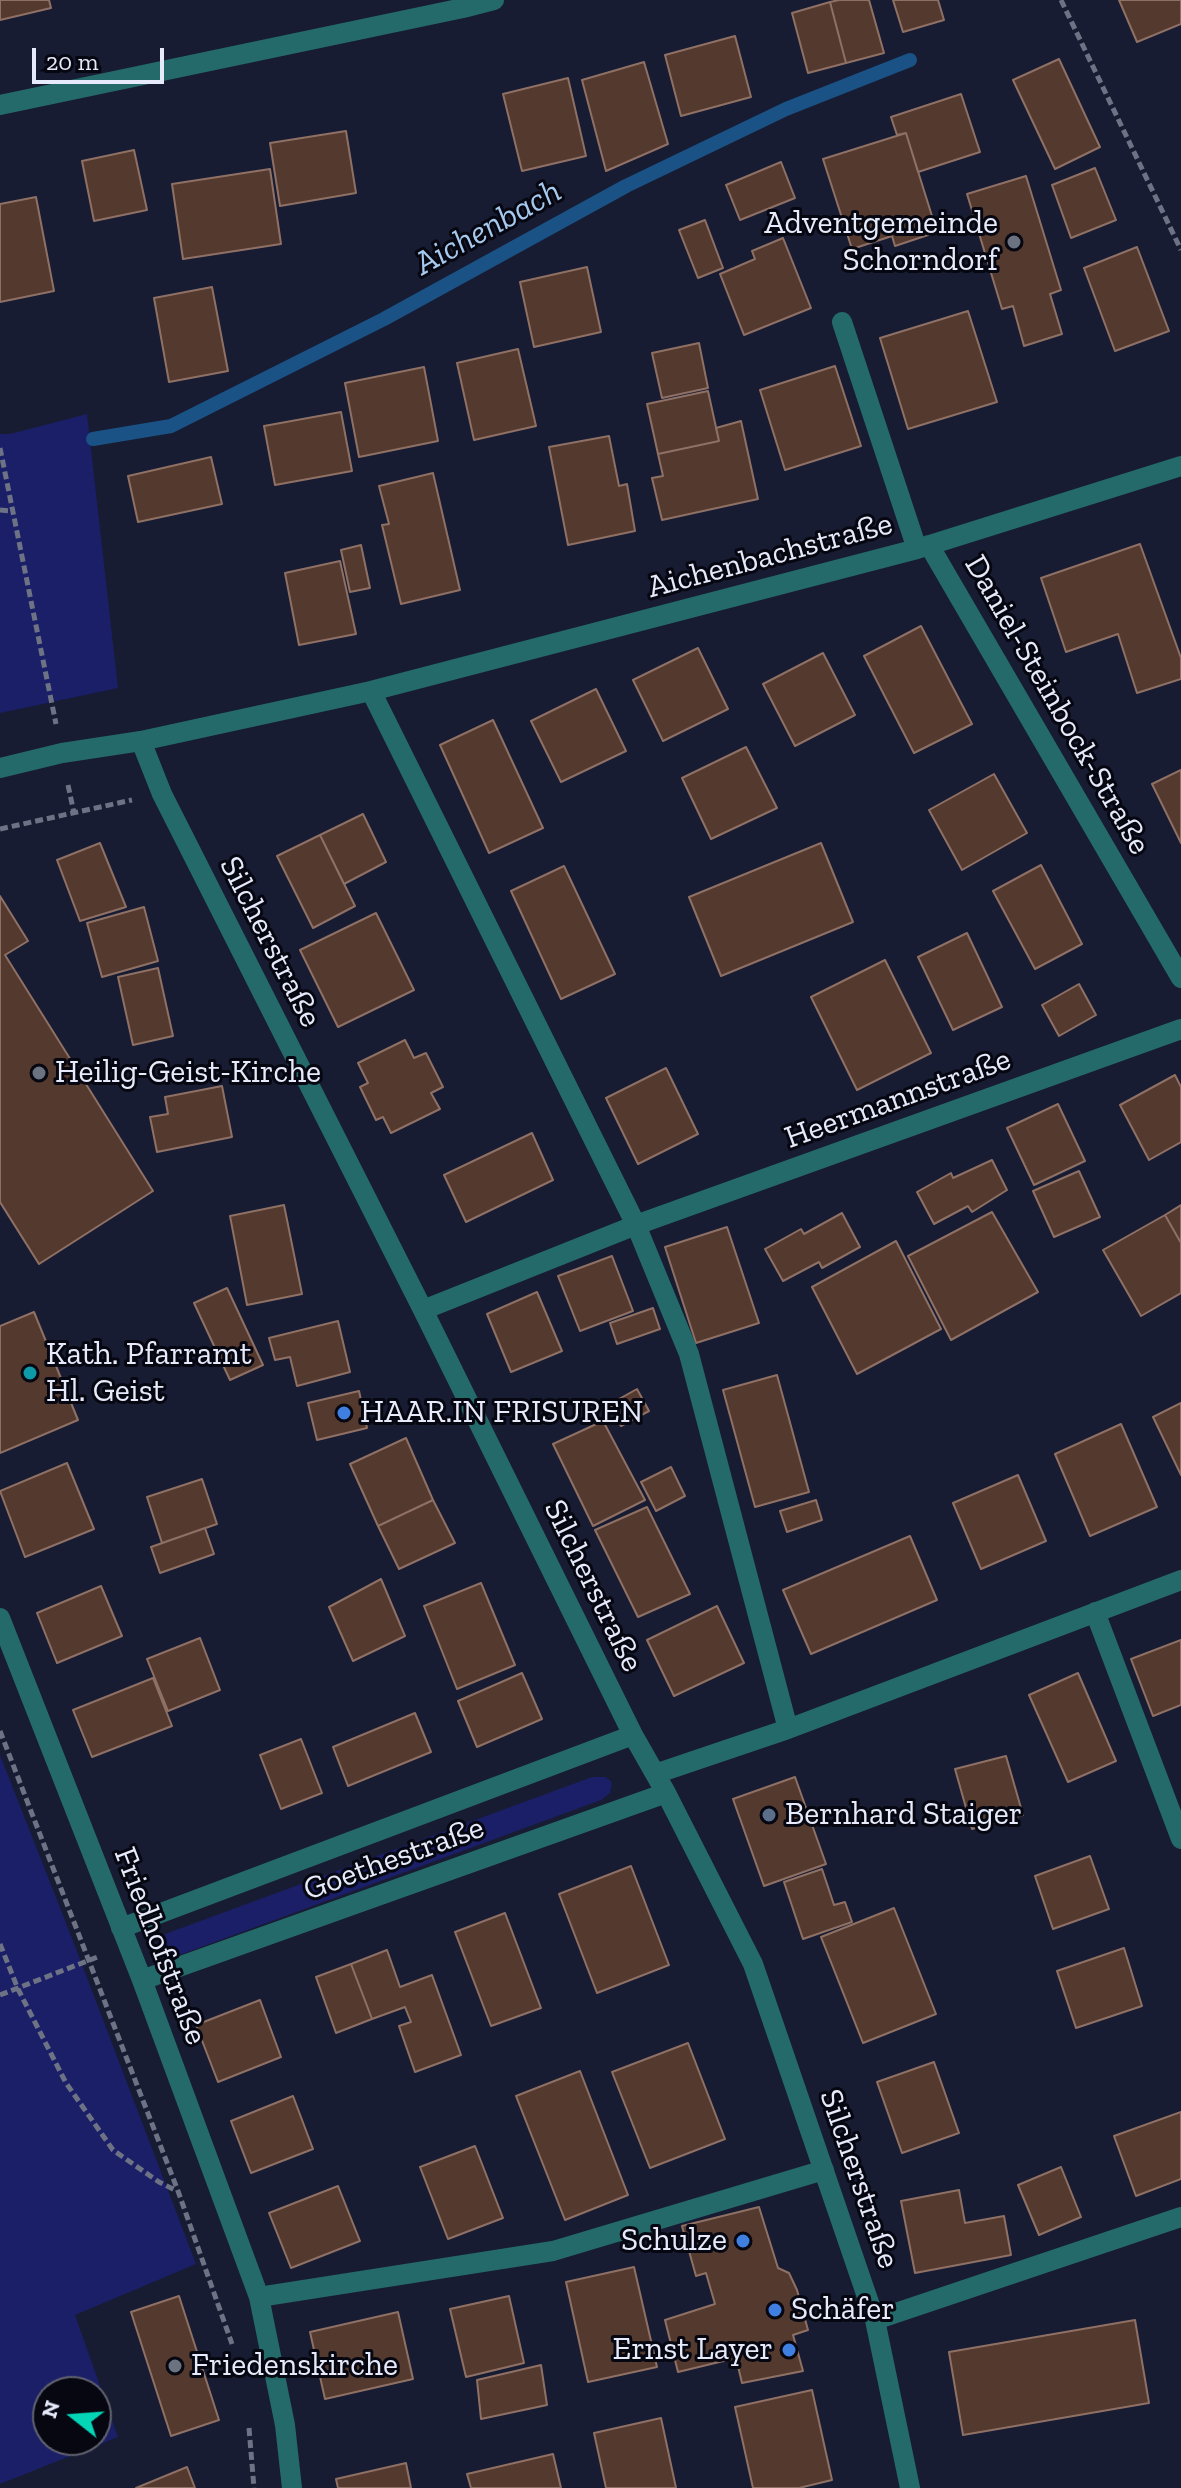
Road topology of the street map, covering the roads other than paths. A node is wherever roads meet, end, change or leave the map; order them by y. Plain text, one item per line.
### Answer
1 (494, 0) edge
2 (462, 4) edge
3 (0, 105) edge
4 (842, 322) dead end
5 (1181, 466) edge
6 (923, 547) junction
7 (371, 691) junction
8 (141, 741) junction
9 (0, 768) edge
10 (1181, 978) edge
11 (1181, 1029) edge
12 (636, 1225) junction
13 (423, 1310) junction
14 (1181, 1580) edge
15 (1095, 1612) junction
16 (0, 1618) edge
17 (788, 1729) junction
18 (633, 1735) junction
19 (655, 1774) junction
20 (666, 1793) junction
21 (1181, 1839) edge
22 (124, 1936) junction
23 (142, 1980) junction
24 (824, 2170) junction
25 (1181, 2217) edge
26 (259, 2297) junction
27 (875, 2320) junction
28 (292, 2488) edge
29 (910, 2488) edge

1 - 2 street
2 - 3 street
4 - 6 street, Daniel-Steinbock-Straße
5 - 6 street, Aichenbachstraße
6 - 7 street, Aichenbachstraße
6 - 10 street, Daniel-Steinbock-Straße
7 - 8 street, Aichenbachstraße
7 - 12 street
8 - 9 street, Aichenbachstraße
8 - 13 street, Silcherstraße
11 - 12 street, Heermannstraße
12 - 13 street, Heermannstraße
12 - 17 street
13 - 18 street, Silcherstraße
14 - 15 street
15 - 17 street
15 - 21 street
16 - 22 street, Friedhofstraße
17 - 19 street
18 - 19 street, Silcherstraße
18 - 22 street, Goethestraße
19 - 20 street, Silcherstraße
20 - 23 street, Goethestraße
20 - 24 street, Silcherstraße
22 - 23 street, Friedhofstraße
23 - 26 street, Friedhofstraße
24 - 26 street
24 - 27 street, Silcherstraße
25 - 27 street
26 - 28 street, Friedhofstraße
27 - 29 street, Silcherstraße

